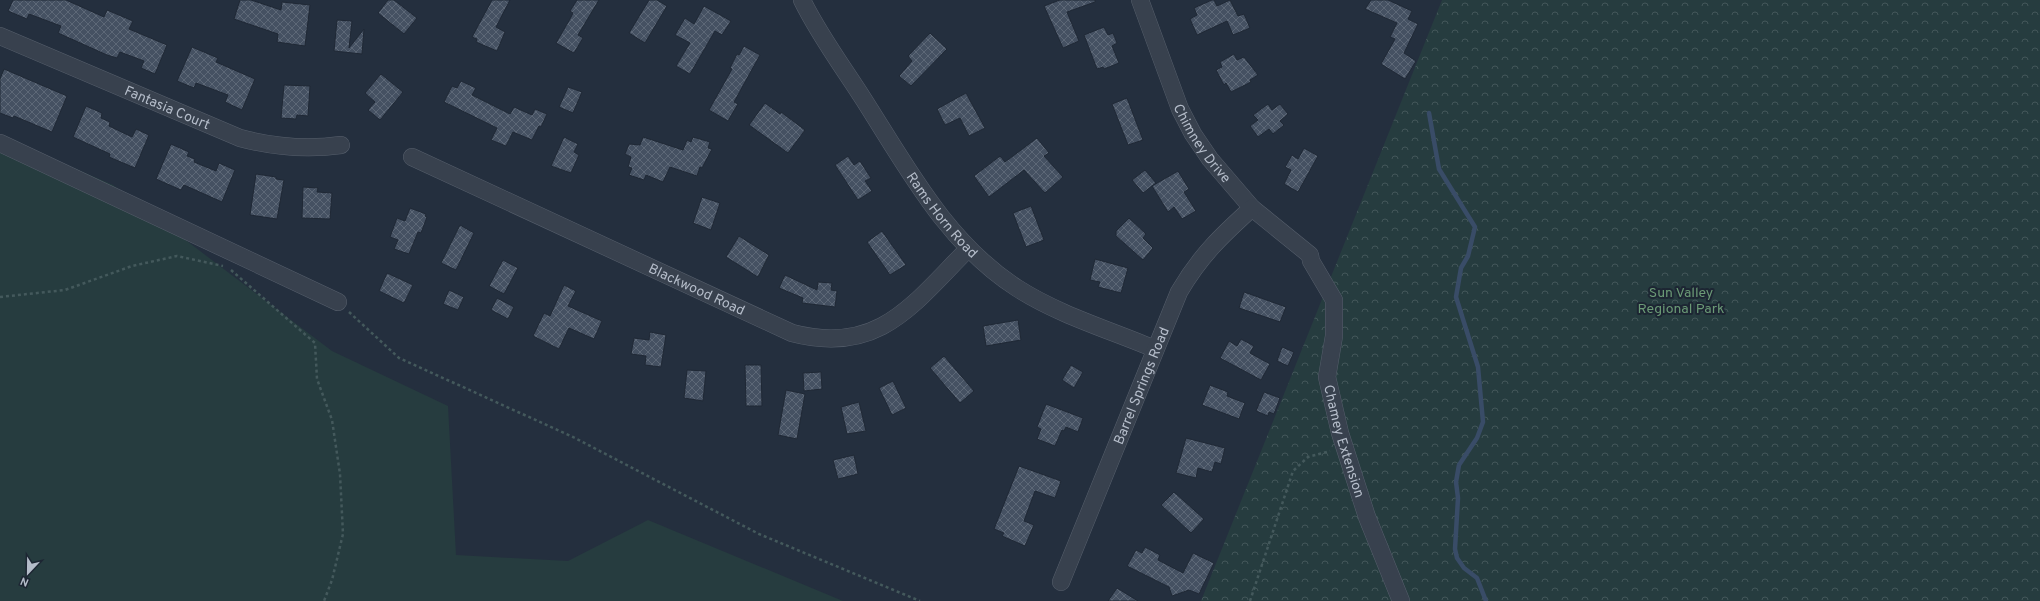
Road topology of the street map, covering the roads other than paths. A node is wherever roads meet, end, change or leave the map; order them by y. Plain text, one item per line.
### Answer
1 (802, 0) edge
2 (1140, 0) edge
3 (0, 36) edge
4 (0, 144) edge
5 (341, 145) dead end
6 (412, 157) dead end
7 (1252, 208) junction
8 (968, 249) junction
9 (1310, 255) joint
10 (338, 302) road end
11 (1155, 349) junction
12 (1061, 582) dead end
13 (1401, 601) edge

1 - 8 street, Rams Horn Road
2 - 7 street, Chimney Drive
3 - 5 street, Fantasia Court
4 - 10 street
6 - 8 street, Blackwood Road
7 - 9 street, Chimney Drive
7 - 11 street, Barrel Springs Road
8 - 11 street, Rams Horn Road
9 - 13 street, Chamey Extension
11 - 12 street, Barrel Springs Road

